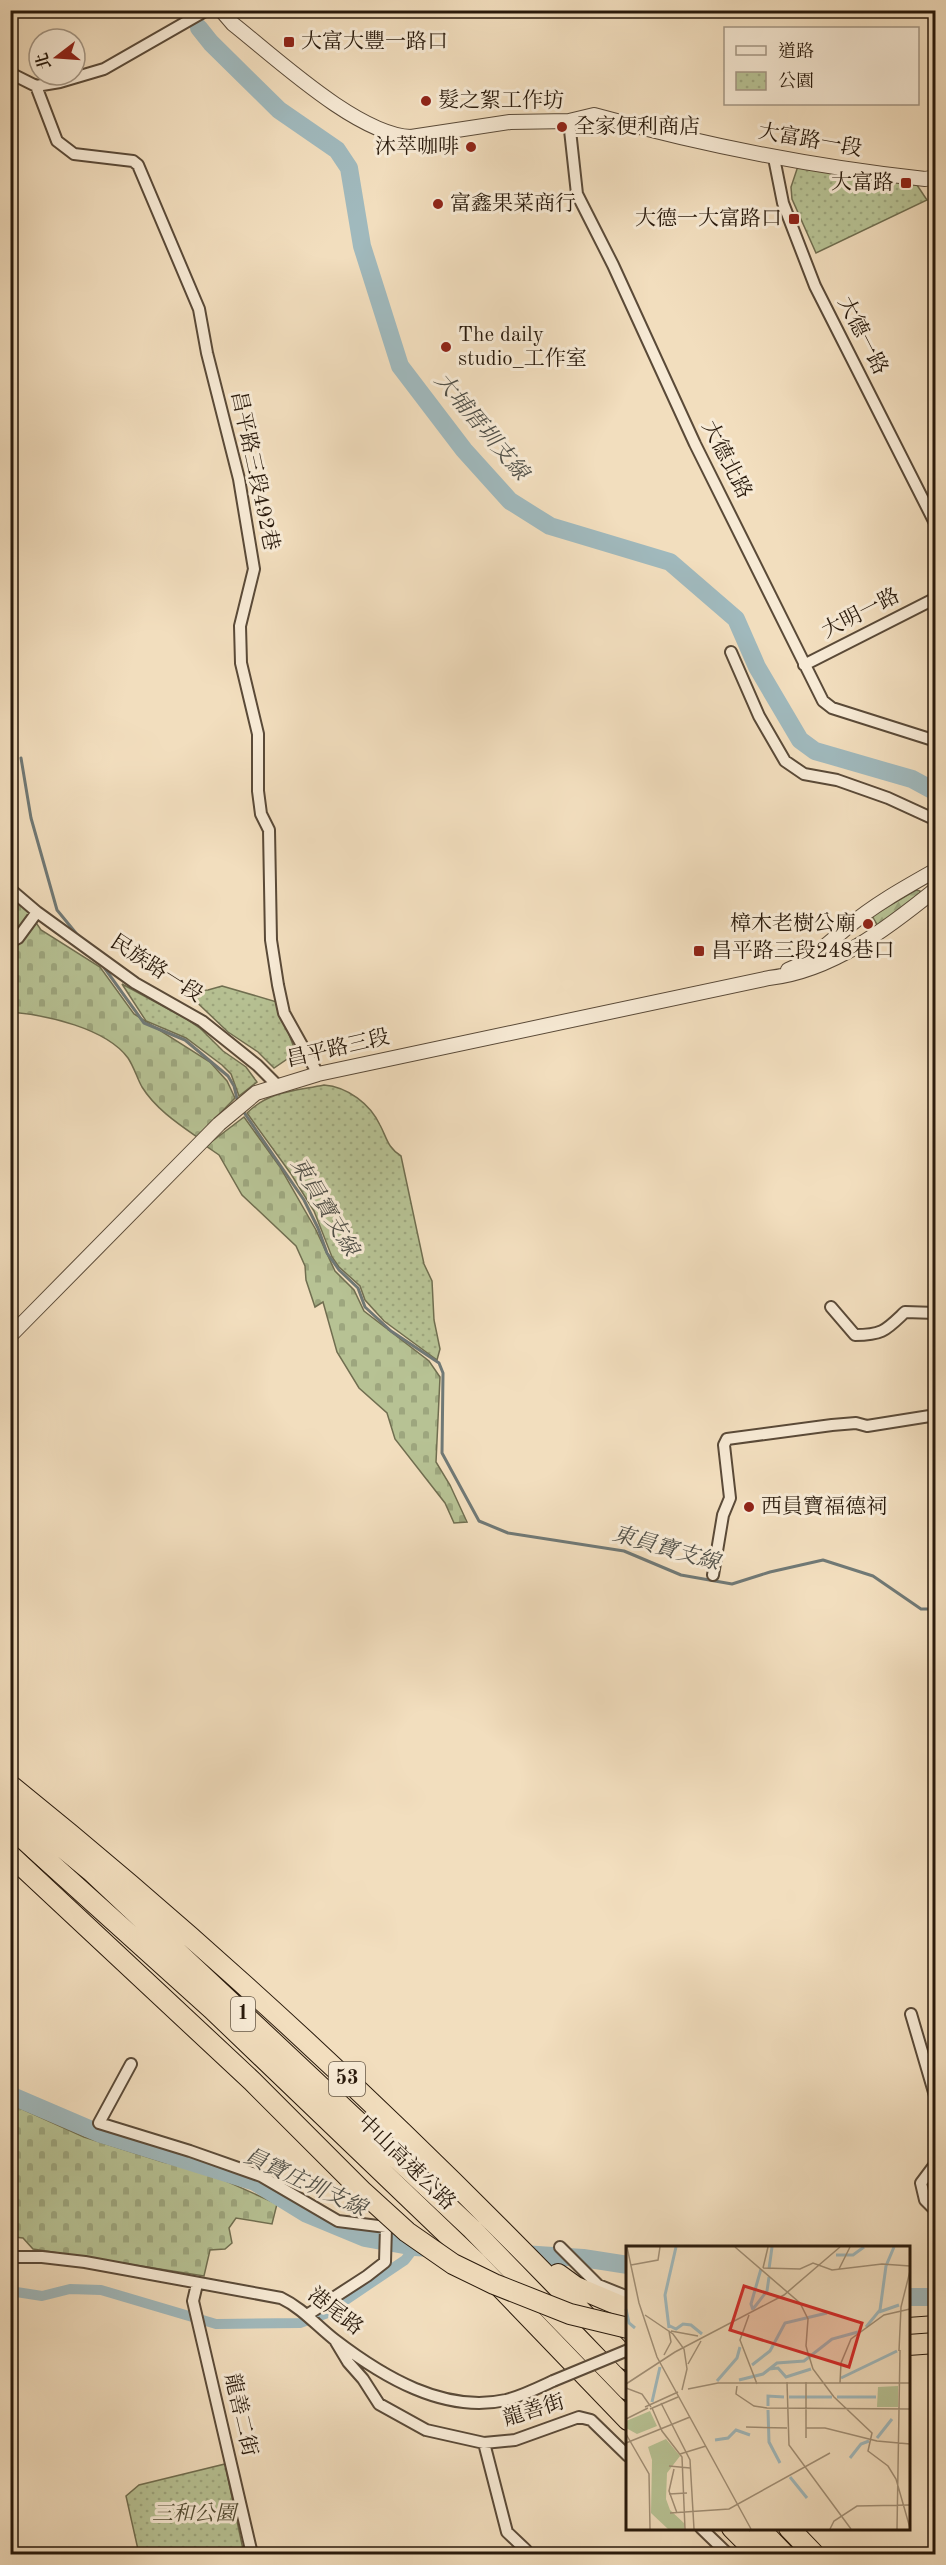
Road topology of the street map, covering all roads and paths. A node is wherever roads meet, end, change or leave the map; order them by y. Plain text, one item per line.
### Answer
1 (207, 10) edge
2 (221, 10) edge
3 (10, 74) edge
4 (87, 74) edge
5 (27, 82) edge
6 (36, 87) edge
7 (569, 121) junction
8 (774, 158) junction
9 (936, 177) edge
10 (936, 525) edge
11 (936, 598) edge
12 (731, 652) dead end
13 (804, 665) junction
14 (936, 741) edge
15 (936, 820) edge
16 (936, 870) edge
17 (10, 889) edge
18 (936, 889) edge
19 (37, 912) junction
20 (10, 942) edge
21 (769, 978) junction
22 (318, 1074) junction
23 (278, 1085) junction
24 (831, 1307) dead end
25 (936, 1313) edge
26 (10, 1336) edge
27 (936, 1415) edge
28 (713, 1575) dead end
29 (10, 1785) edge
30 (10, 1804) edge
31 (10, 1827) edge
32 (10, 1855) edge
33 (911, 2014) dead end
34 (130, 2064) dead end
35 (936, 2098) edge
36 (936, 2163) edge
37 (936, 2211) edge
38 (522, 2245) junction
39 (560, 2247) dead end
40 (10, 2257) edge
41 (197, 2284) junction
42 (590, 2286) junction
43 (626, 2296) edge
44 (626, 2308) edge
45 (310, 2318) junction
46 (936, 2326) edge
47 (626, 2328) edge
48 (910, 2329) edge
49 (910, 2331) edge
50 (334, 2340) junction
51 (936, 2343) edge
52 (626, 2351) edge
53 (912, 2351) edge
54 (936, 2351) edge
55 (626, 2358) edge
56 (626, 2388) edge
57 (626, 2418) edge
58 (484, 2443) junction
59 (626, 2454) edge
60 (702, 2529) edge
61 (733, 2529) edge
62 (760, 2529) edge
63 (790, 2529) edge
64 (252, 2554) edge
65 (527, 2554) edge
66 (728, 2554) edge
67 (758, 2554) edge
68 (784, 2554) edge
69 (814, 2554) edge

1 - 4 street
2 - 7 street, 大富路一段
3 - 5 street
6 - 22 street, 昌平路三段492巷
7 - 8 street, 大富路一段
7 - 13 street, 大德北路
8 - 9 street, 大富路一段
8 - 10 street, 大德一路
11 - 13 street, 大明一路
12 - 15 street
13 - 14 street, 大德北路
16 - 21 street, 昌平路三段
17 - 19 street, 民族路一段
18 - 21 street, 昌平路三段
19 - 20 street
19 - 23 street, 民族路一段
21 - 22 street, 昌平路三段
22 - 23 street, 昌平路三段
23 - 26 street, 昌平路三段
24 - 25 street
27 - 28 street
29 - 38 highway, 53
30 - 56 highway, 中山高速公路 / 1
31 - 57 highway, 中山高速公路 / 1
32 - 47 highway, bridge
33 - 35 street
34 - 45 street
36 - 37 street
38 - 42 highway
38 - 55 highway, 53
39 - 42 street
40 - 41 street, 港尾路
41 - 45 street, 港尾路
41 - 64 street, 龍善二街
42 - 43 street
42 - 44 highway
45 - 50 street, 港尾路
46 - 48 highway
49 - 53 street
50 - 52 street, 港尾路, bridge
50 - 58 street, 龍善街
51 - 53 highway, bridge
53 - 54 street
58 - 59 street, 龍善街
58 - 65 street
60 - 66 street
61 - 67 highway
62 - 68 highway
63 - 69 highway

